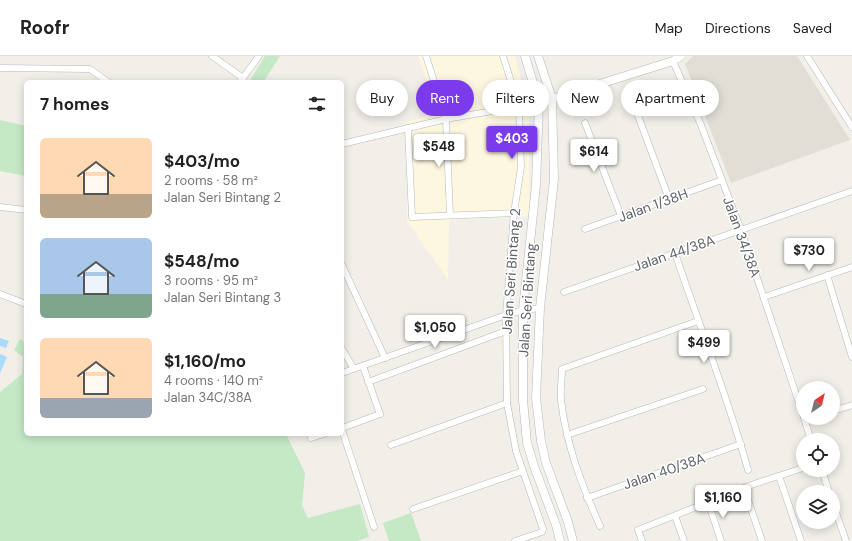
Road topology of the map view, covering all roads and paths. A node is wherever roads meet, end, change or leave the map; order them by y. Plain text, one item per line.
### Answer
1 (212, 56) edge
2 (259, 56) edge
3 (426, 56) edge
4 (502, 56) edge
5 (524, 56) edge
6 (538, 56) edge
7 (681, 56) edge
8 (807, 56) edge
9 (674, 61) junction
10 (0, 68) edge
11 (105, 80) edge
12 (242, 80) edge
13 (510, 80) edge
14 (532, 80) edge
15 (552, 99) junction
16 (549, 100) edge
17 (482, 113) edge
18 (519, 116) edge
19 (539, 116) edge
20 (637, 116) edge
21 (446, 119) junction
22 (585, 123) dead end
23 (852, 127) edge
24 (408, 128) junction
25 (344, 142) edge
26 (722, 180) junction
27 (852, 191) edge
28 (669, 199) junction
29 (0, 207) edge
30 (24, 210) edge
31 (514, 213) junction
32 (450, 215) junction
33 (621, 216) junction
34 (585, 229) dead end
35 (741, 230) junction
36 (675, 253) junction
37 (852, 267) edge
38 (344, 269) edge
39 (827, 275) junction
40 (564, 292) dead end
41 (0, 294) edge
42 (764, 297) junction
43 (24, 303) edge
44 (540, 308) junction
45 (524, 310) junction
46 (506, 315) junction
47 (698, 321) junction
48 (506, 331) junction
49 (344, 352) edge
50 (852, 357) edge
51 (385, 358) junction
52 (363, 366) junction
53 (354, 369) junction
54 (344, 372) edge
55 (368, 382) junction
56 (703, 389) dead end
57 (796, 394) edge
58 (507, 403) junction
59 (852, 405) edge
60 (840, 409) edge
61 (344, 428) edge
62 (344, 435) edge
63 (567, 435) junction
64 (318, 436) edge
65 (311, 438) dead end
66 (741, 444) junction
67 (391, 445) dead end
68 (748, 470) dead end
69 (796, 470) edge
70 (523, 471) junction
71 (779, 476) junction
72 (744, 488) junction
73 (587, 498) junction
74 (708, 502) junction
75 (413, 509) dead end
76 (675, 516) junction
77 (840, 524) edge
78 (600, 526) dead end
79 (374, 528) dead end
80 (515, 541) edge
81 (560, 541) edge
82 (573, 541) edge
83 (642, 541) edge
84 (684, 541) edge
85 (721, 541) edge
86 (762, 541) edge
87 (801, 541) edge
88 (846, 541) edge

1 - 12 street
2 - 12 street
3 - 21 street
4 - 13 street, Jalan Seri Bintang 2
5 - 14 street, Jalan Seri Bintang
6 - 15 street, Jalan Seri Bintang
7 - 9 street
8 - 23 street
9 - 15 street
9 - 26 street, Jalan 34/38A
10 - 11 street
15 - 16 street
15 - 44 street, Jalan Seri Bintang
17 - 21 street
18 - 31 street, Jalan Seri Bintang 2
19 - 45 street, Jalan Seri Bintang
20 - 28 street
21 - 24 street
21 - 32 street
22 - 33 street
24 - 25 street
24 - 32 street
26 - 28 street, Jalan 1/38H
26 - 35 street, Jalan 34/38A
27 - 35 street, Jalan 44/38A
28 - 33 street, Jalan 1/38H
29 - 30 street
31 - 32 street
31 - 46 street, Jalan Seri Bintang 2
33 - 34 street, Jalan 1/38H
35 - 36 street, Jalan 44/38A
35 - 42 street, Jalan 34/38A
36 - 40 street, Jalan 44/38A
36 - 47 street
37 - 39 street
38 - 51 street
39 - 42 street
39 - 50 street
41 - 43 street
42 - 57 street, Jalan 34/38A
44 - 45 street
44 - 82 street, Jalan Seri Bintang
45 - 46 street
45 - 81 street, Jalan Seri Bintang
46 - 48 street, Jalan Seri Bintang 2
46 - 51 street
47 - 63 street
47 - 66 street
48 - 55 street
48 - 58 street, Jalan Seri Bintang 2
49 - 53 street
51 - 52 street
52 - 53 street
52 - 55 street
53 - 54 street
55 - 61 street
56 - 63 street
58 - 67 street
58 - 70 street, Jalan Seri Bintang 2
59 - 60 street
62 - 79 street
63 - 73 street
64 - 65 street
66 - 68 street
66 - 73 street, Jalan 40/38A
69 - 71 street
70 - 75 street
70 - 80 street, Jalan Seri Bintang 2
71 - 72 street
71 - 87 street
72 - 74 street
72 - 86 street
73 - 78 street
74 - 76 street
74 - 85 street
76 - 83 street
76 - 84 street
77 - 88 street

